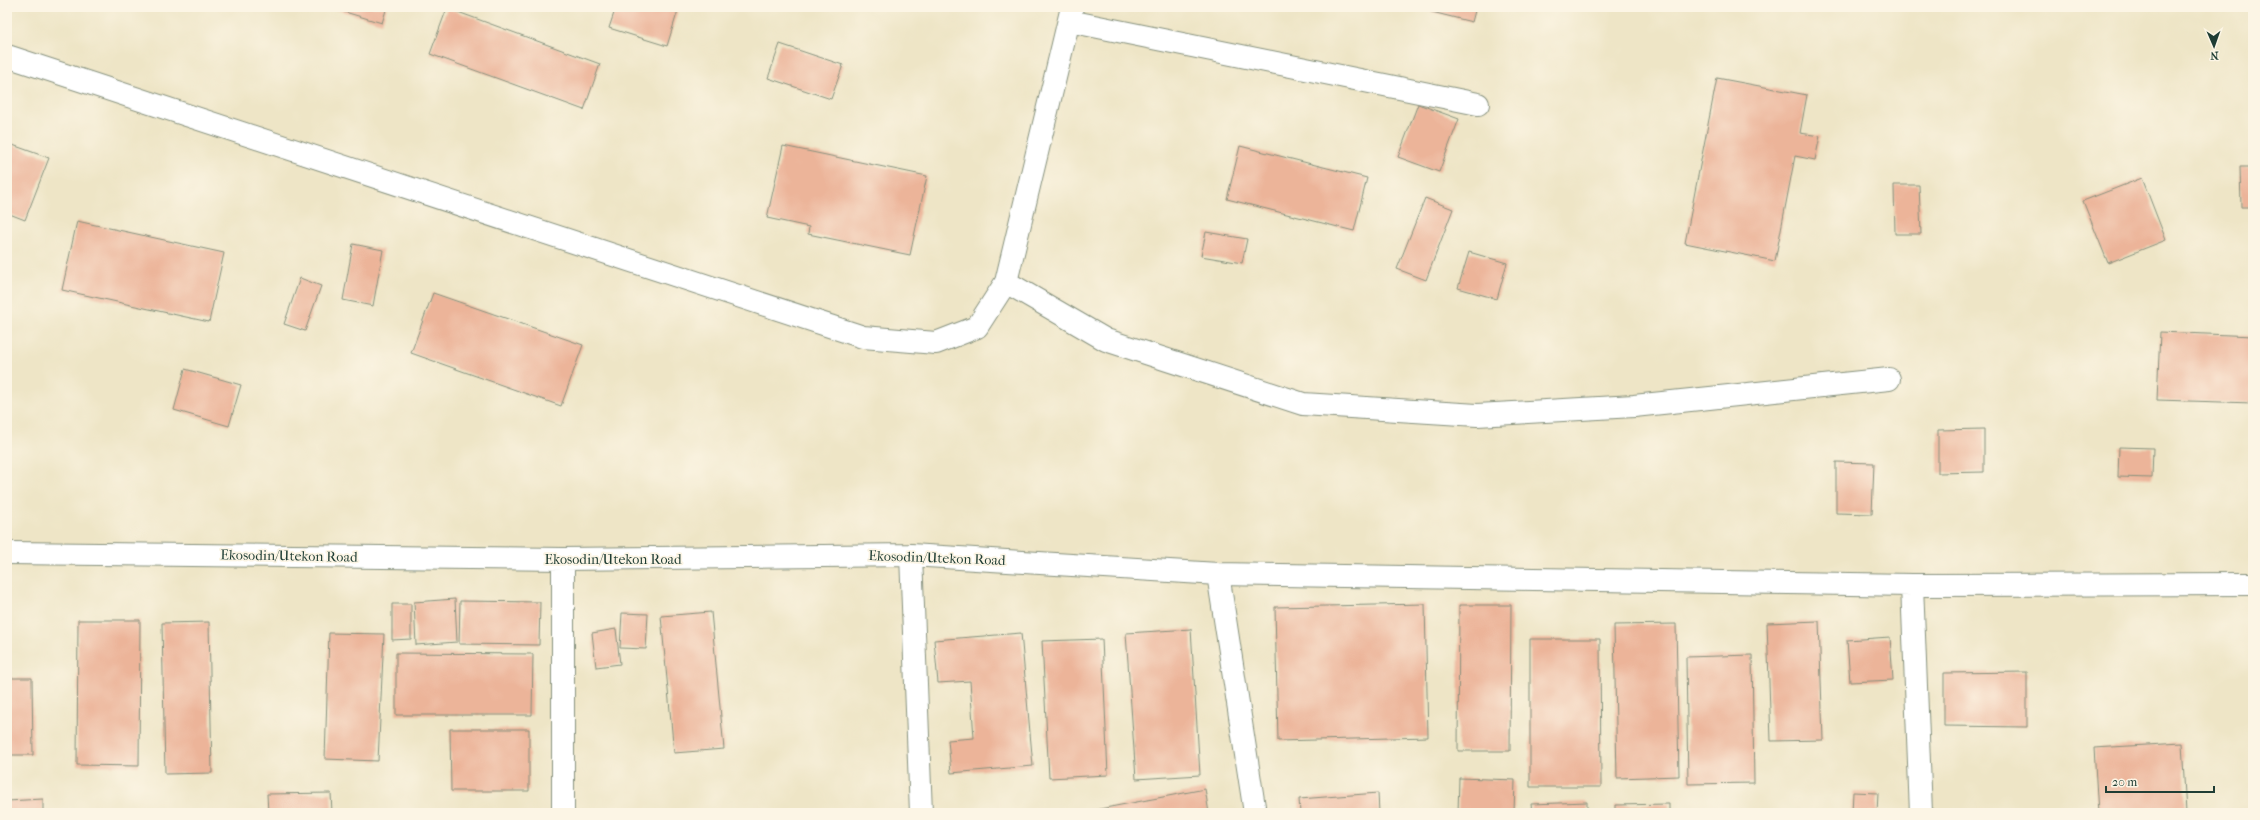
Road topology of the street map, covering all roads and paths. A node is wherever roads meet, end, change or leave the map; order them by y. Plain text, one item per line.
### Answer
1 (1071, 14) edge
2 (7, 56) edge
3 (1478, 104) dead end
4 (1006, 282) junction
5 (1889, 379) dead end
6 (7, 553) edge
7 (911, 555) junction
8 (563, 560) junction
9 (1218, 574) junction
10 (2253, 584) edge
11 (1912, 585) junction
12 (562, 813) edge
13 (921, 813) edge
14 (1255, 813) edge
15 (1921, 813) edge

1 - 3 street
1 - 4 street
2 - 4 street
4 - 5 street
6 - 8 street, Ekosodin/Utekon Road
7 - 8 street, Ekosodin/Utekon Road
7 - 9 street, Ekosodin/Utekon Road
7 - 13 street
8 - 12 street
9 - 11 street, Ekosodin/Utekon Road
9 - 14 street
10 - 11 street, Ekosodin/Utekon Road
11 - 15 street

